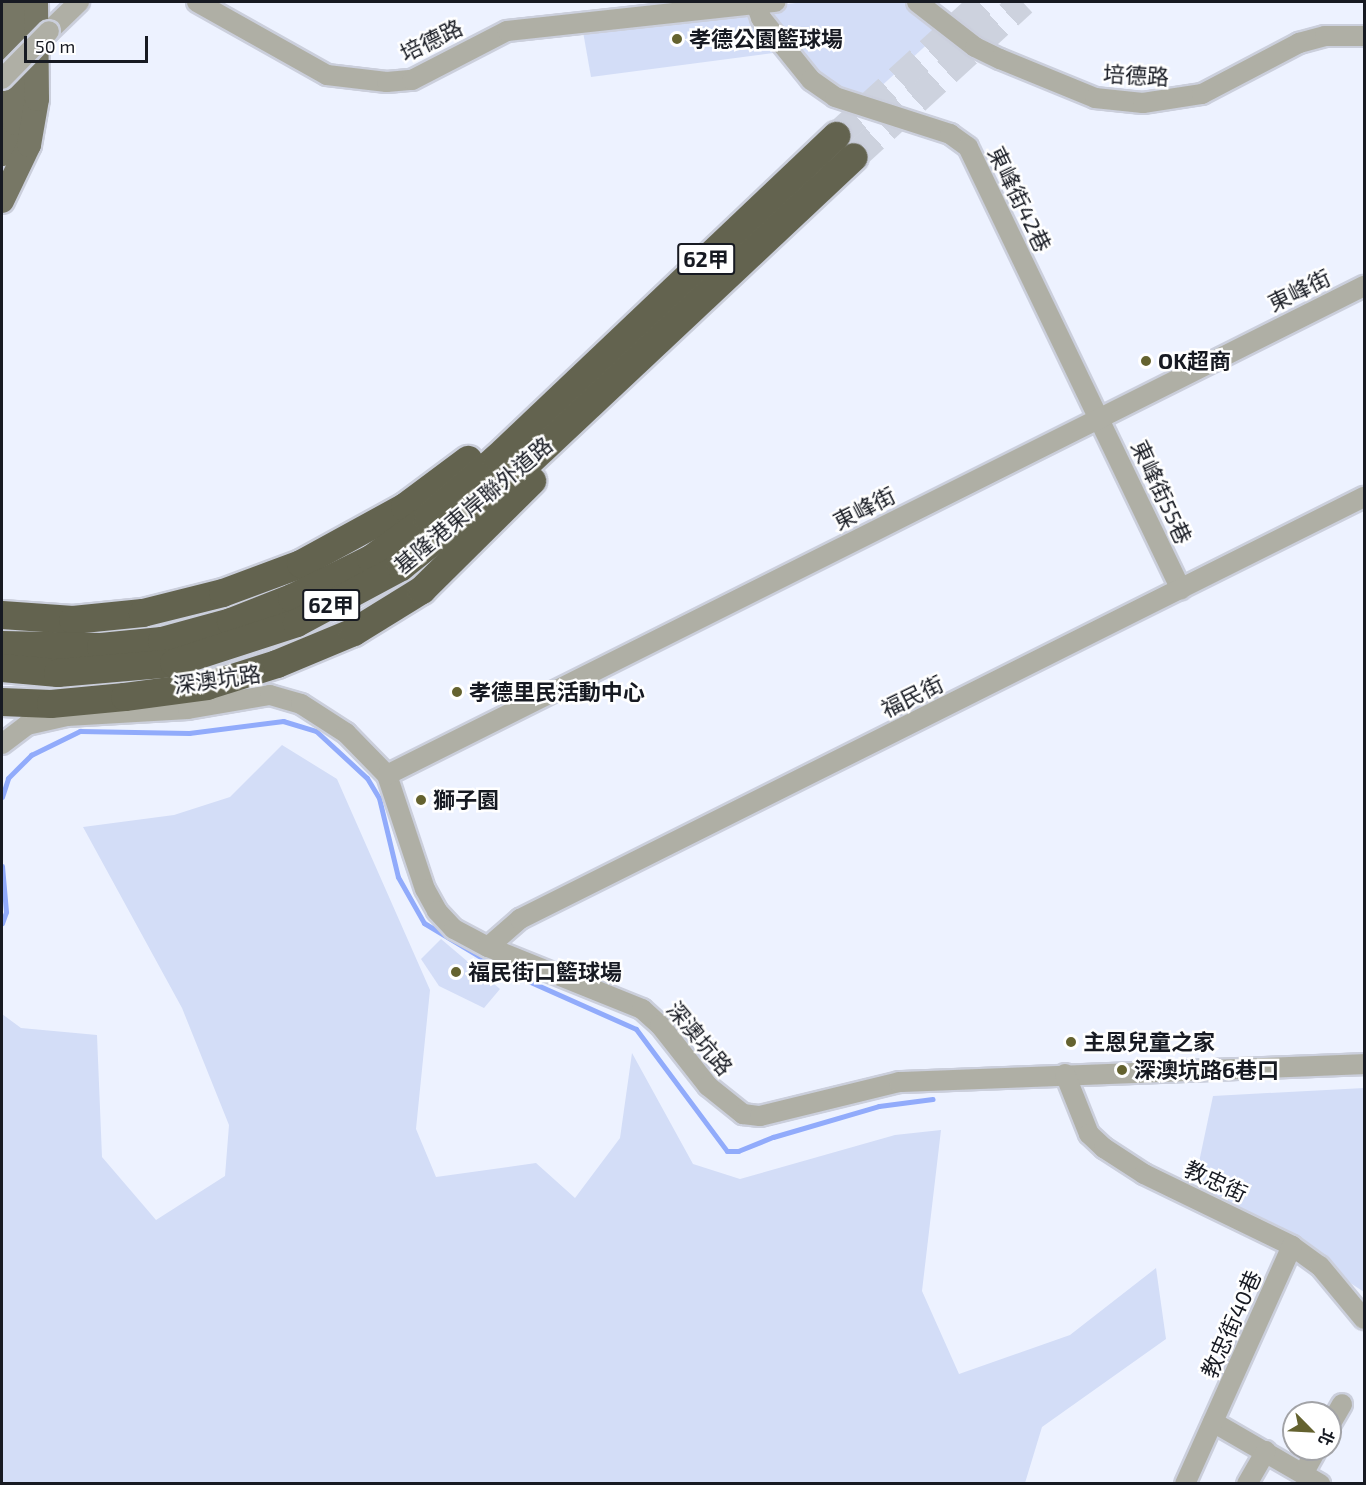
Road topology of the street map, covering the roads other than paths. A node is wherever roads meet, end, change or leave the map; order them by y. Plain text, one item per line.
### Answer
1 (15, 2) edge
2 (36, 2) edge
3 (79, 2) edge
4 (197, 2) edge
5 (917, 2) edge
6 (766, 3) edge
7 (1365, 36) edge
8 (2, 79) edge
9 (845, 147) tunnel mouth
10 (2, 154) edge
11 (2, 201) edge
12 (1365, 286) edge
13 (587, 389) junction
14 (1100, 416) junction
15 (1365, 497) edge
16 (1181, 589) junction
17 (2, 615) edge
18 (2, 645) edge
19 (2, 668) edge
20 (2, 702) edge
21 (2, 744) edge
22 (387, 775) junction
23 (488, 947) junction
24 (1365, 1064) edge
25 (1065, 1074) junction
26 (1292, 1246) junction
27 (1365, 1319) edge
28 (1213, 1422) junction
29 (1266, 1451) junction
30 (1315, 1461) edge
31 (1312, 1479) edge
32 (1185, 1484) edge
33 (1247, 1484) edge

1 - 10 main road
2 - 11 main road
3 - 8 street, bridge
4 - 6 street, 培德路
5 - 7 street, 培德路
6 - 14 street, 東峰街42巷
9 - 13 highway, 基隆港東岸聯外道路 / 62甲
12 - 14 street, 東峰街
13 - 17 highway
13 - 18 highway, 基隆港東岸聯外道路 / 62甲
13 - 19 highway, 基隆港東岸聯外道路 / 62甲
13 - 20 highway
14 - 16 street, 東峰街55巷
14 - 22 street, 東峰街
15 - 16 street, 福民街
16 - 23 street, 福民街
21 - 22 street, 深澳坑路
22 - 23 street, 深澳坑路
23 - 25 street, 深澳坑路
24 - 25 street, 深澳坑路
25 - 26 street, 教忠街
26 - 27 street, 教忠街
26 - 28 street, 教忠街40巷
28 - 29 street
28 - 32 street, 教忠街40巷
29 - 31 street
29 - 33 street
30 - 31 street

